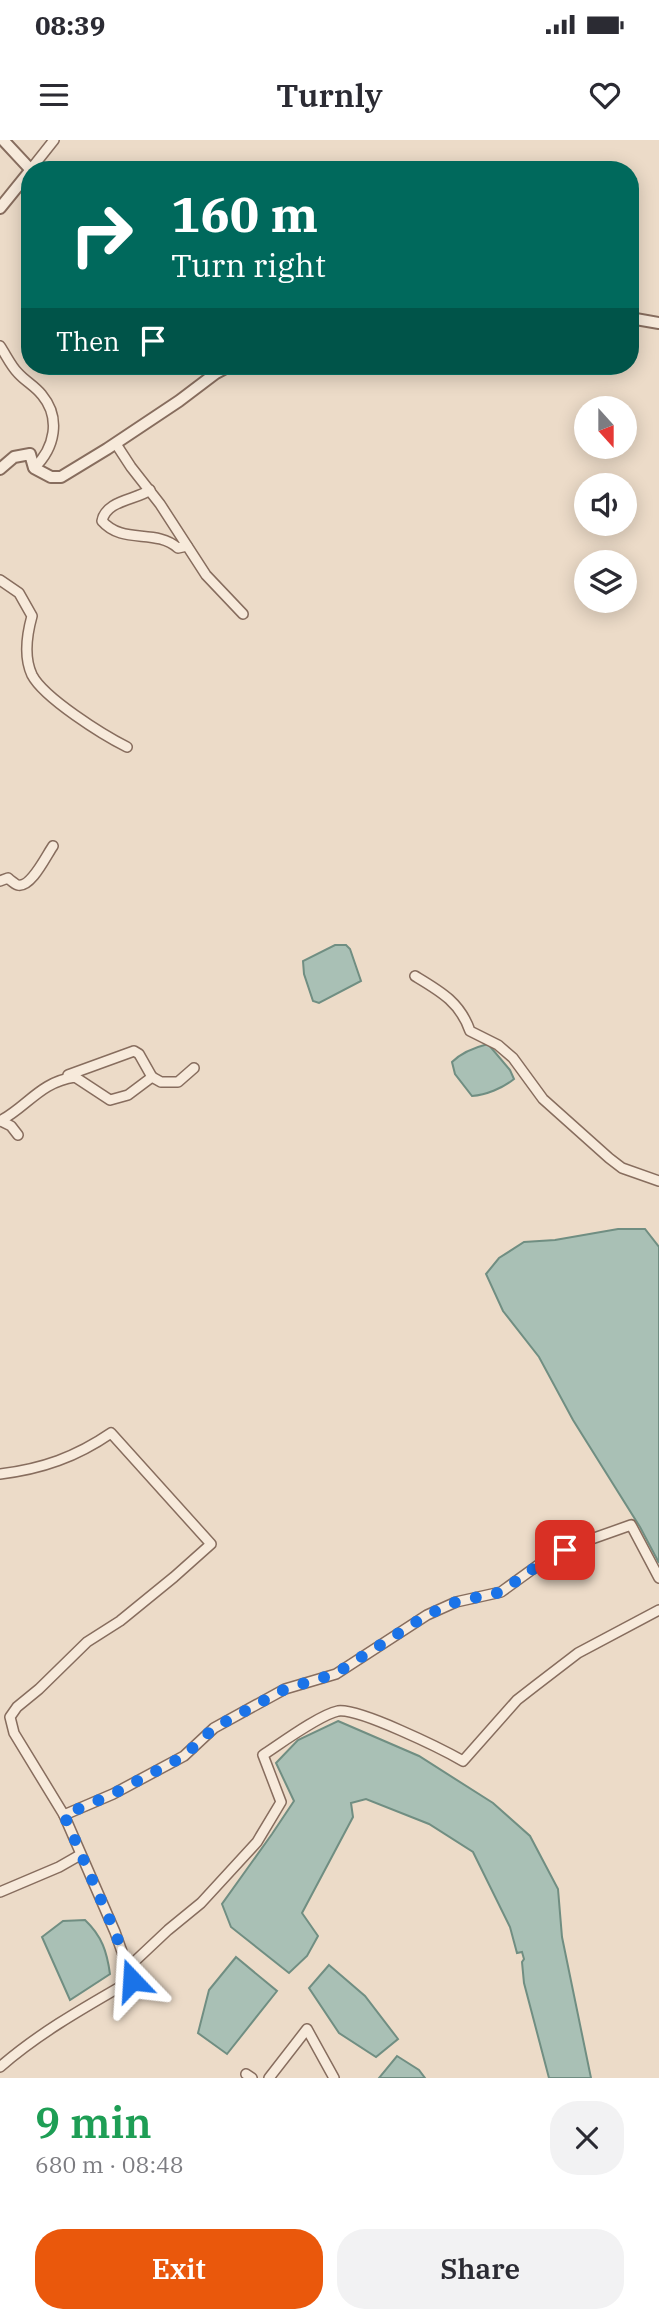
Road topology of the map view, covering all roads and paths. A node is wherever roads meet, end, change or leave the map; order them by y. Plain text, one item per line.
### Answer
1 (3, 140) edge
2 (54, 140) edge
3 (23, 161) edge
4 (38, 161) edge
5 (21, 182) edge
6 (0, 208) edge
7 (639, 320) edge
8 (659, 323) edge
9 (0, 346) edge
10 (213, 375) edge
11 (116, 444) junction
12 (34, 468) junction
13 (0, 469) edge
14 (150, 490) junction
15 (187, 546) junction
16 (0, 580) edge
17 (243, 614) dead end
18 (127, 747) dead end
19 (54, 846) dead end
20 (0, 881) edge
21 (415, 976) dead end
22 (194, 1068) dead end
23 (152, 1077) junction
24 (60, 1079) junction
25 (1, 1121) edge
26 (18, 1135) dead end
27 (659, 1181) edge
28 (0, 1474) edge
29 (659, 1578) edge
30 (659, 1610) edge
31 (64, 1815) junction
32 (80, 1855) junction
33 (3, 1891) edge
34 (132, 1980) junction
35 (0, 2067) edge
36 (269, 2078) edge
37 (334, 2078) edge

1 - 3 street
2 - 4 street
5 - 6 street
7 - 8 street
9 - 12 street
10 - 11 street
11 - 12 street
11 - 14 street
12 - 13 street
14 - 15 street
14 - 15 street
15 - 17 street
16 - 18 street
19 - 20 street
21 - 27 street
22 - 23 street
23 - 24 street
23 - 24 street
24 - 25 street
25 - 26 street
28 - 31 street
29 - 31 street
30 - 34 street
31 - 32 street
32 - 33 street
32 - 34 street
34 - 35 street
36 - 37 street

